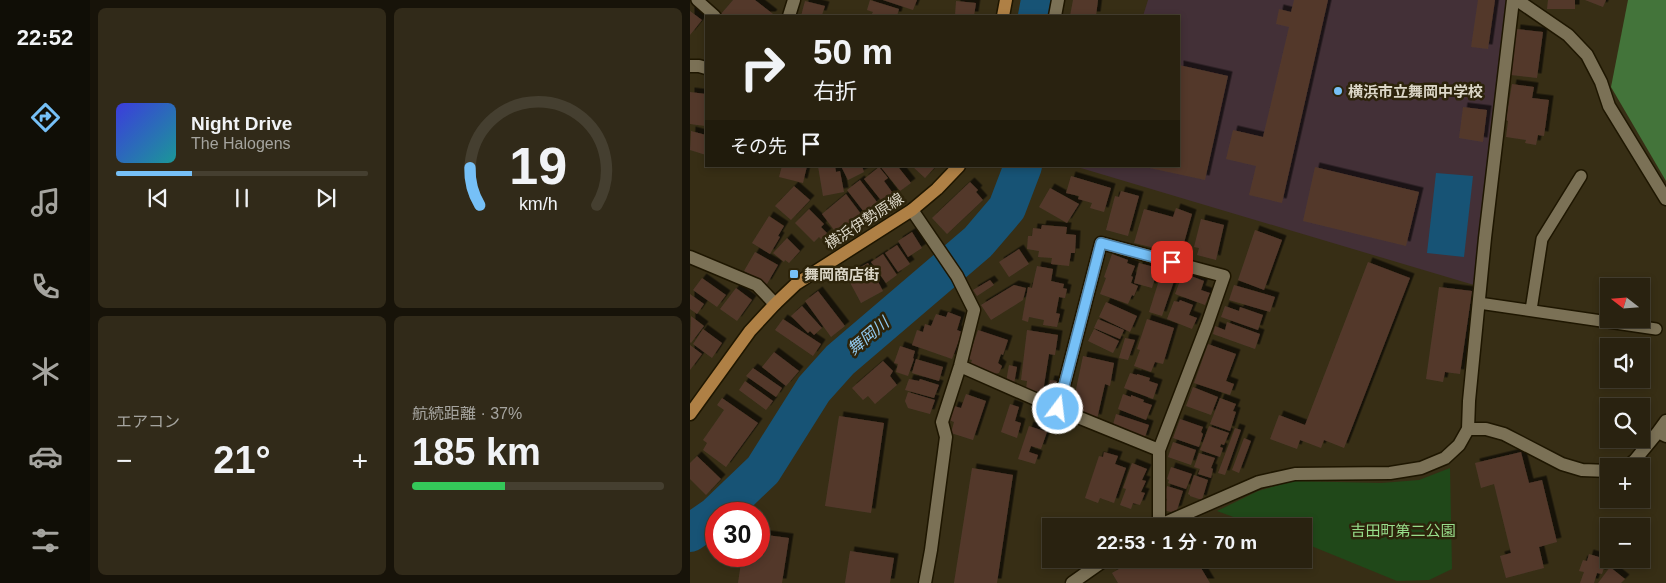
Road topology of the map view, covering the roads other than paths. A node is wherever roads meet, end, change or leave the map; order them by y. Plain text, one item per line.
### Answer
1 (697, 0) edge
2 (794, 0) edge
3 (1006, 0) edge
4 (1058, 0) edge
5 (1513, 0) edge
6 (1517, 0) edge
7 (714, 15) edge
8 (789, 15) edge
9 (1002, 15) edge
10 (1055, 15) edge
11 (690, 66) edge
12 (705, 68) edge
13 (958, 167) edge
14 (1581, 176) dead end
15 (1666, 198) edge
16 (912, 210) junction
17 (690, 257) edge
18 (1479, 302) junction
19 (775, 304) junction
20 (1531, 310) junction
21 (1656, 330) dead end
22 (960, 366) junction
23 (1058, 409) junction
24 (690, 414) edge
25 (1468, 429) junction
26 (1663, 430) edge
27 (1159, 450) junction
28 (1637, 458) edge
29 (1600, 471) edge
30 (1158, 518) edge
31 (1176, 518) edge
32 (1093, 568) edge
33 (925, 583) edge
34 (1072, 583) edge

1 - 7 lane
2 - 8 street
3 - 9 main road
4 - 10 street
5 - 18 street
6 - 15 street
11 - 12 street
13 - 16 main road, 横浜伊勢原線
14 - 20 lane
16 - 19 main road, 横浜伊勢原線
16 - 22 street
17 - 19 street
18 - 20 lane
18 - 25 street
19 - 24 main road, 横浜伊勢原線
20 - 21 lane
22 - 23 street
22 - 33 street
23 - 27 street
23 - 27 street
25 - 29 street
25 - 31 street
26 - 28 street
27 - 30 street
32 - 34 street

